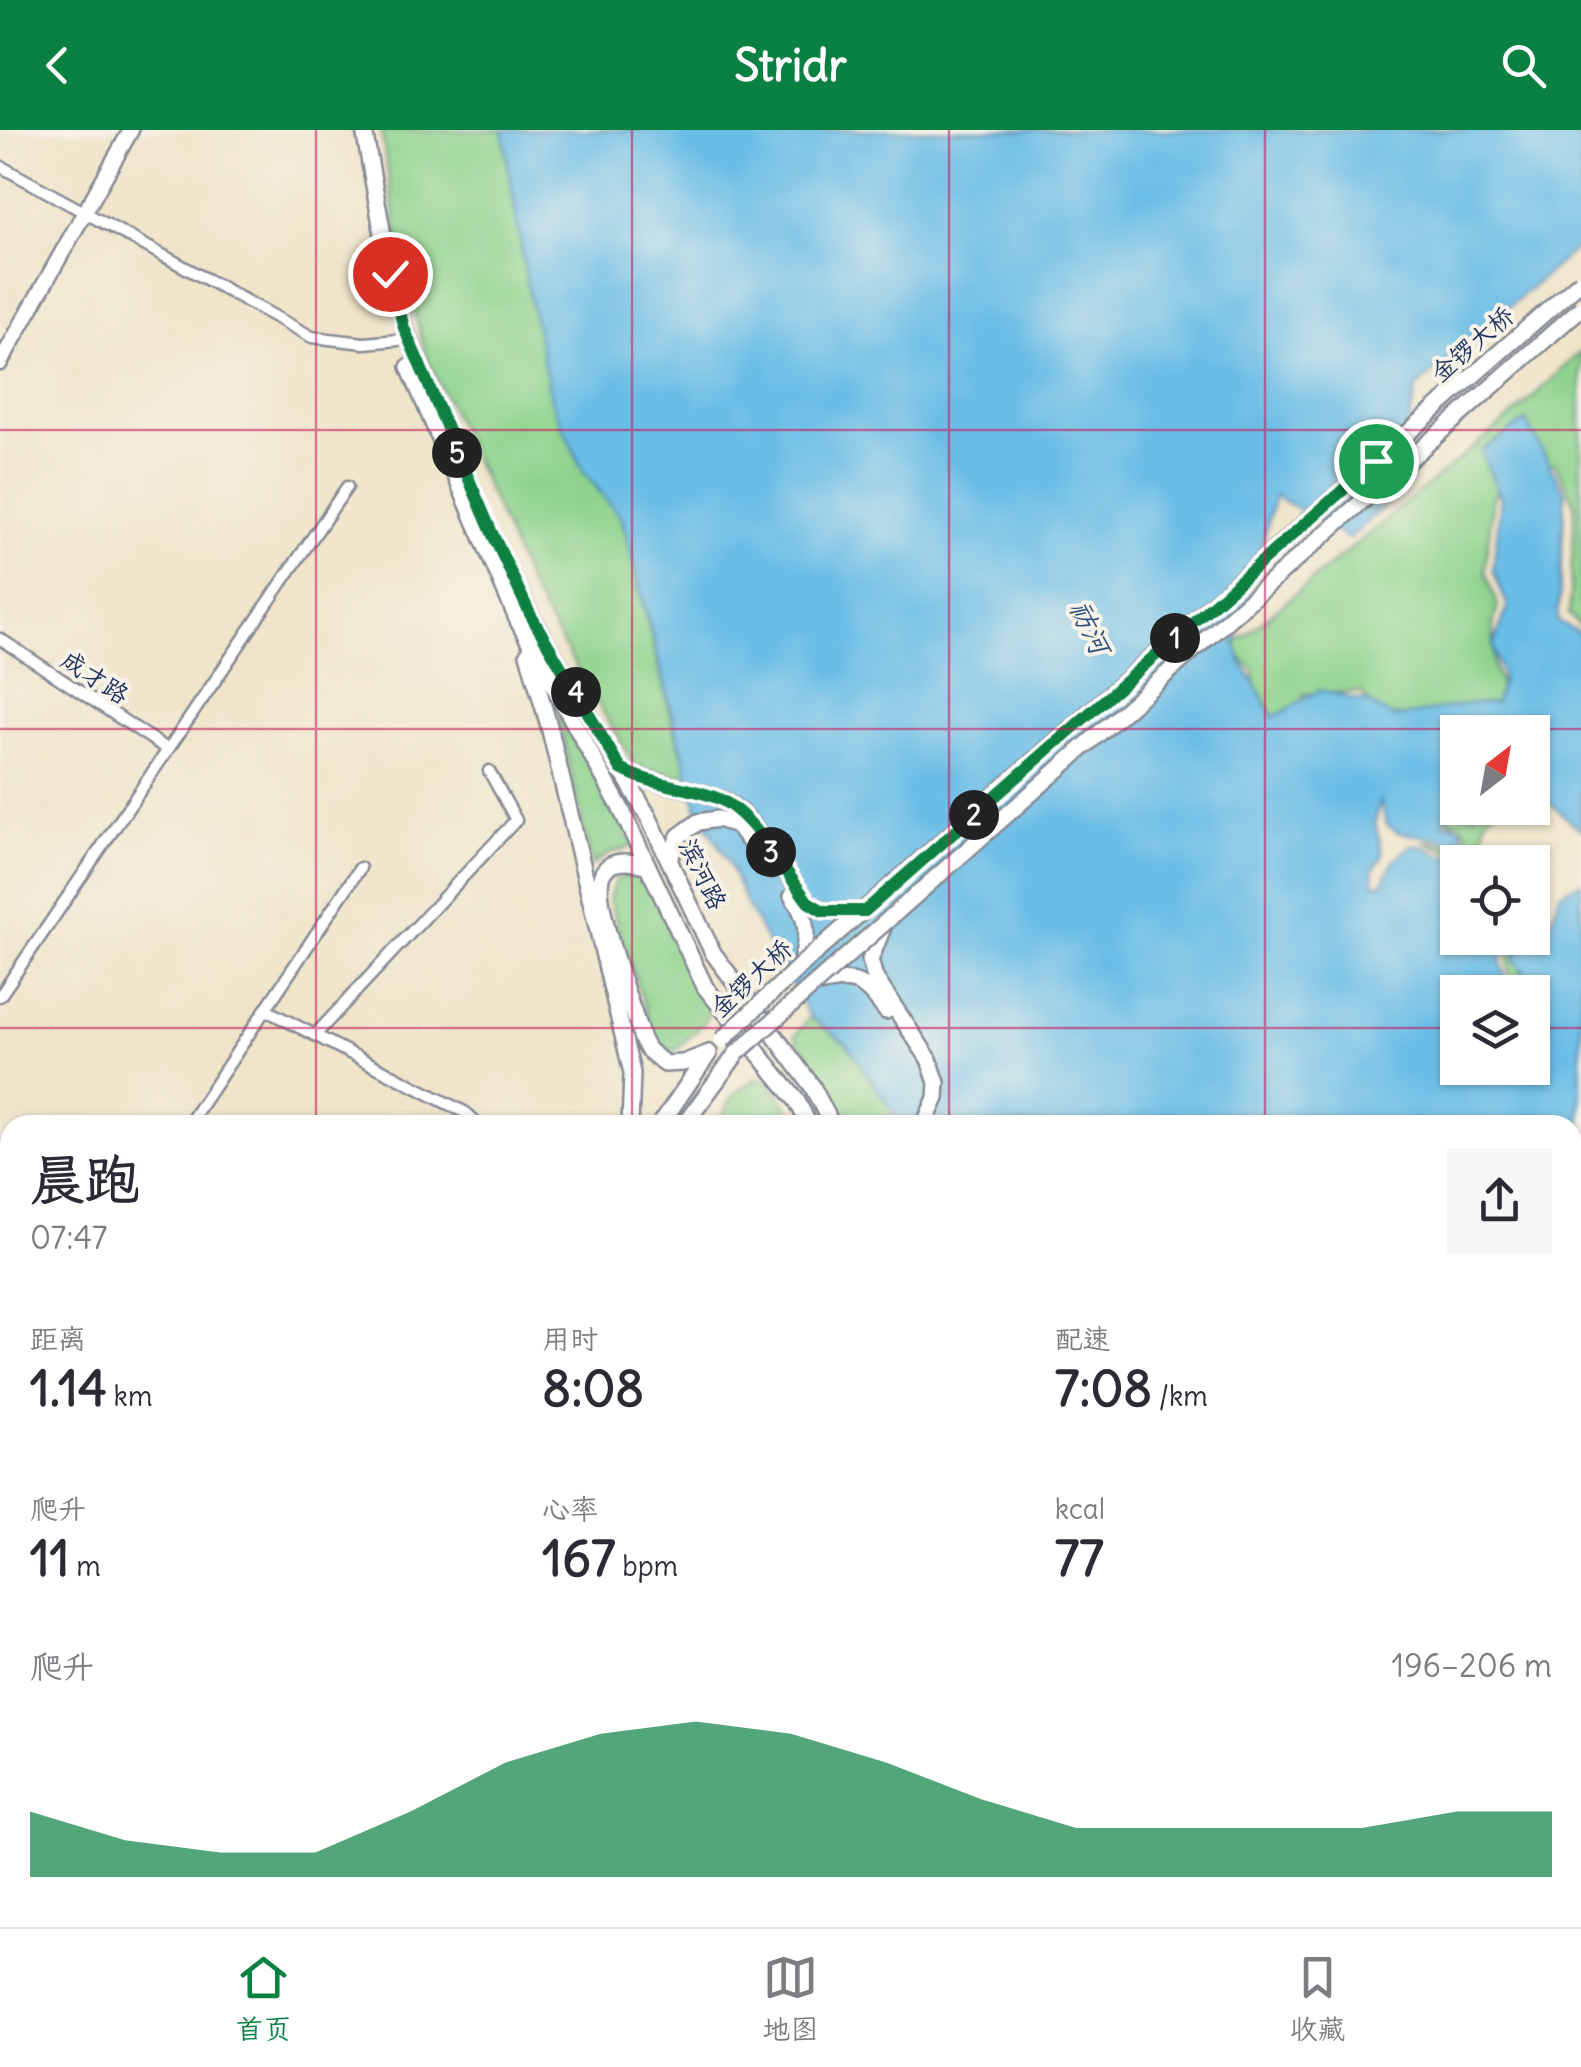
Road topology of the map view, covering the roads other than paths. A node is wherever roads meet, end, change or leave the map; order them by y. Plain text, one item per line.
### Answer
1 (131, 130) edge
2 (360, 130) edge
3 (0, 166) edge
4 (83, 214) junction
5 (1581, 281) edge
6 (1581, 308) edge
7 (399, 340) junction
8 (0, 364) edge
9 (347, 487) dead end
10 (518, 621) junction
11 (0, 640) edge
12 (167, 749) junction
13 (621, 769) junction
14 (490, 771) dead end
15 (669, 860) junction
16 (648, 866) junction
17 (360, 868) dead end
18 (865, 911) junction
19 (884, 925) junction
20 (800, 966) junction
21 (814, 984) junction
22 (0, 996) edge
23 (266, 1010) junction
24 (315, 1035) junction
25 (709, 1053) junction
26 (694, 1106) junction
27 (195, 1115) edge
28 (468, 1115) edge
29 (630, 1115) edge
30 (667, 1115) edge
31 (689, 1115) edge
32 (694, 1115) edge
33 (804, 1115) edge
34 (827, 1115) edge
35 (919, 1115) edge
36 (928, 1115) edge

1 - 4 street
2 - 7 main road, 滨河路
2 - 13 main road, 滨河路
3 - 4 street
4 - 7 street
4 - 8 street
5 - 18 main road, 金锣大桥, bridge
6 - 19 main road, 金锣大桥, bridge
7 - 10 main road, 滨河路
9 - 12 street
10 - 16 main road, 滨河路
10 - 29 main road
11 - 12 street, 成才路
12 - 22 street
13 - 15 main road, 滨河路
13 - 18 main road
14 - 24 street
15 - 20 main road
15 - 34 main road, 滨河路
16 - 25 main road
16 - 33 main road, 滨河路
17 - 23 street
18 - 20 main road, 金锣大桥, bridge
19 - 21 main road, 金锣大桥, bridge
19 - 36 main road
20 - 25 main road, 金锣大桥, bridge
21 - 26 main road, 金锣大桥, bridge
21 - 35 main road
23 - 24 street
23 - 27 street
24 - 28 street
25 - 30 main road, 金锣大桥
26 - 31 main road, 金锣大桥
26 - 32 main road

